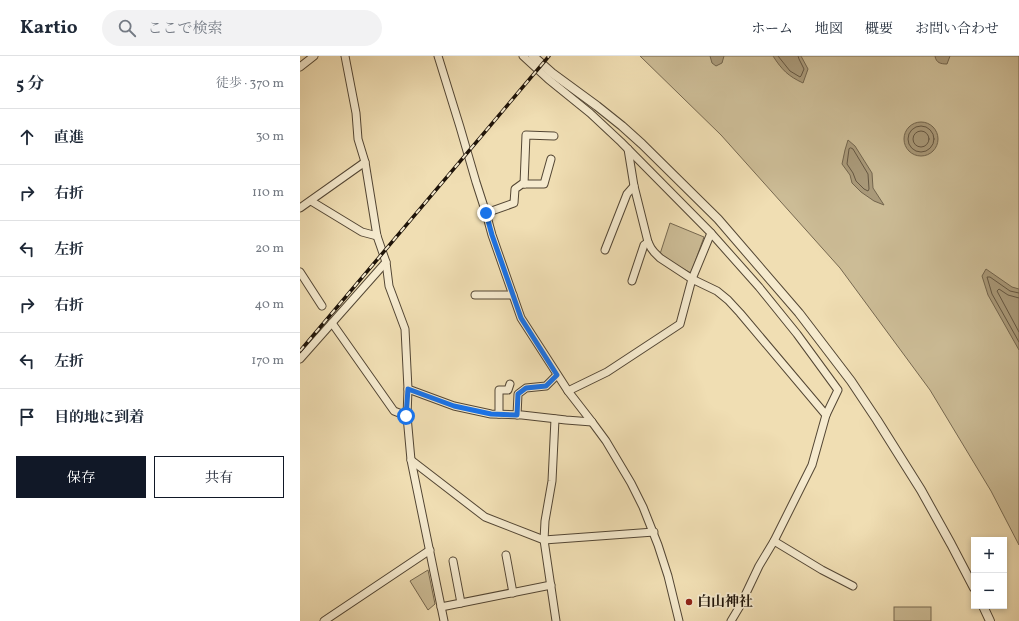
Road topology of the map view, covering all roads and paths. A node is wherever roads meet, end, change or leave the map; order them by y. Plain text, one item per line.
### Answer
1 (314, 56) edge
2 (345, 56) edge
3 (438, 56) edge
4 (523, 56) edge
5 (533, 56) edge
6 (300, 67) edge
7 (554, 136) dead end
8 (628, 149) junction
9 (551, 159) dead end
10 (365, 162) junction
11 (524, 184) junction
12 (634, 186) junction
13 (311, 201) junction
14 (300, 208) edge
15 (486, 213) junction
16 (710, 233) junction
17 (378, 236) junction
18 (648, 242) junction
19 (605, 250) dead end
20 (386, 262) junction
21 (300, 272) edge
22 (692, 279) junction
23 (632, 280) dead end
24 (475, 295) dead end
25 (513, 295) junction
26 (322, 306) dead end
27 (332, 323) junction
28 (300, 359) edge
29 (557, 375) junction
30 (510, 384) dead end
31 (408, 389) junction
32 (568, 391) junction
33 (499, 414) junction
34 (517, 415) junction
35 (826, 415) junction
36 (406, 416) junction
37 (555, 419) junction
38 (592, 422) junction
39 (411, 460) junction
40 (654, 532) junction
41 (544, 540) junction
42 (774, 541) junction
43 (430, 550) junction
44 (506, 555) dead end
45 (453, 561) dead end
46 (971, 582) edge
47 (551, 585) junction
48 (853, 586) dead end
49 (513, 593) junction
50 (461, 603) junction
51 (441, 607) junction
52 (984, 609) edge
53 (324, 621) edge
54 (444, 621) edge
55 (556, 621) edge
56 (679, 621) edge
57 (731, 621) edge
58 (990, 621) edge

1 - 6 street
2 - 10 street
3 - 15 street
4 - 8 street
5 - 46 street
7 - 11 street
8 - 12 street
8 - 16 street
9 - 11 street
10 - 13 street
10 - 17 street
11 - 15 street
12 - 18 street
12 - 19 street
13 - 14 street
13 - 17 street
15 - 25 street
16 - 22 street
16 - 35 street
17 - 20 street
18 - 22 street
18 - 23 street
20 - 27 street
20 - 31 street
21 - 26 street
22 - 32 street
22 - 35 street
24 - 25 street
25 - 29 street
27 - 28 street
27 - 36 street
29 - 32 street
29 - 34 street
30 - 33 street
31 - 33 street
31 - 36 street
32 - 38 street
33 - 34 street
34 - 37 street
35 - 42 street
36 - 39 street
37 - 38 street
37 - 41 street
38 - 40 street
39 - 41 street
39 - 43 street
40 - 41 street
40 - 56 street
41 - 47 street
42 - 48 street
42 - 57 street
43 - 51 street
43 - 53 street
44 - 49 street
45 - 50 street
47 - 49 street
47 - 55 street
49 - 50 street
50 - 51 street
51 - 54 street
52 - 58 street

